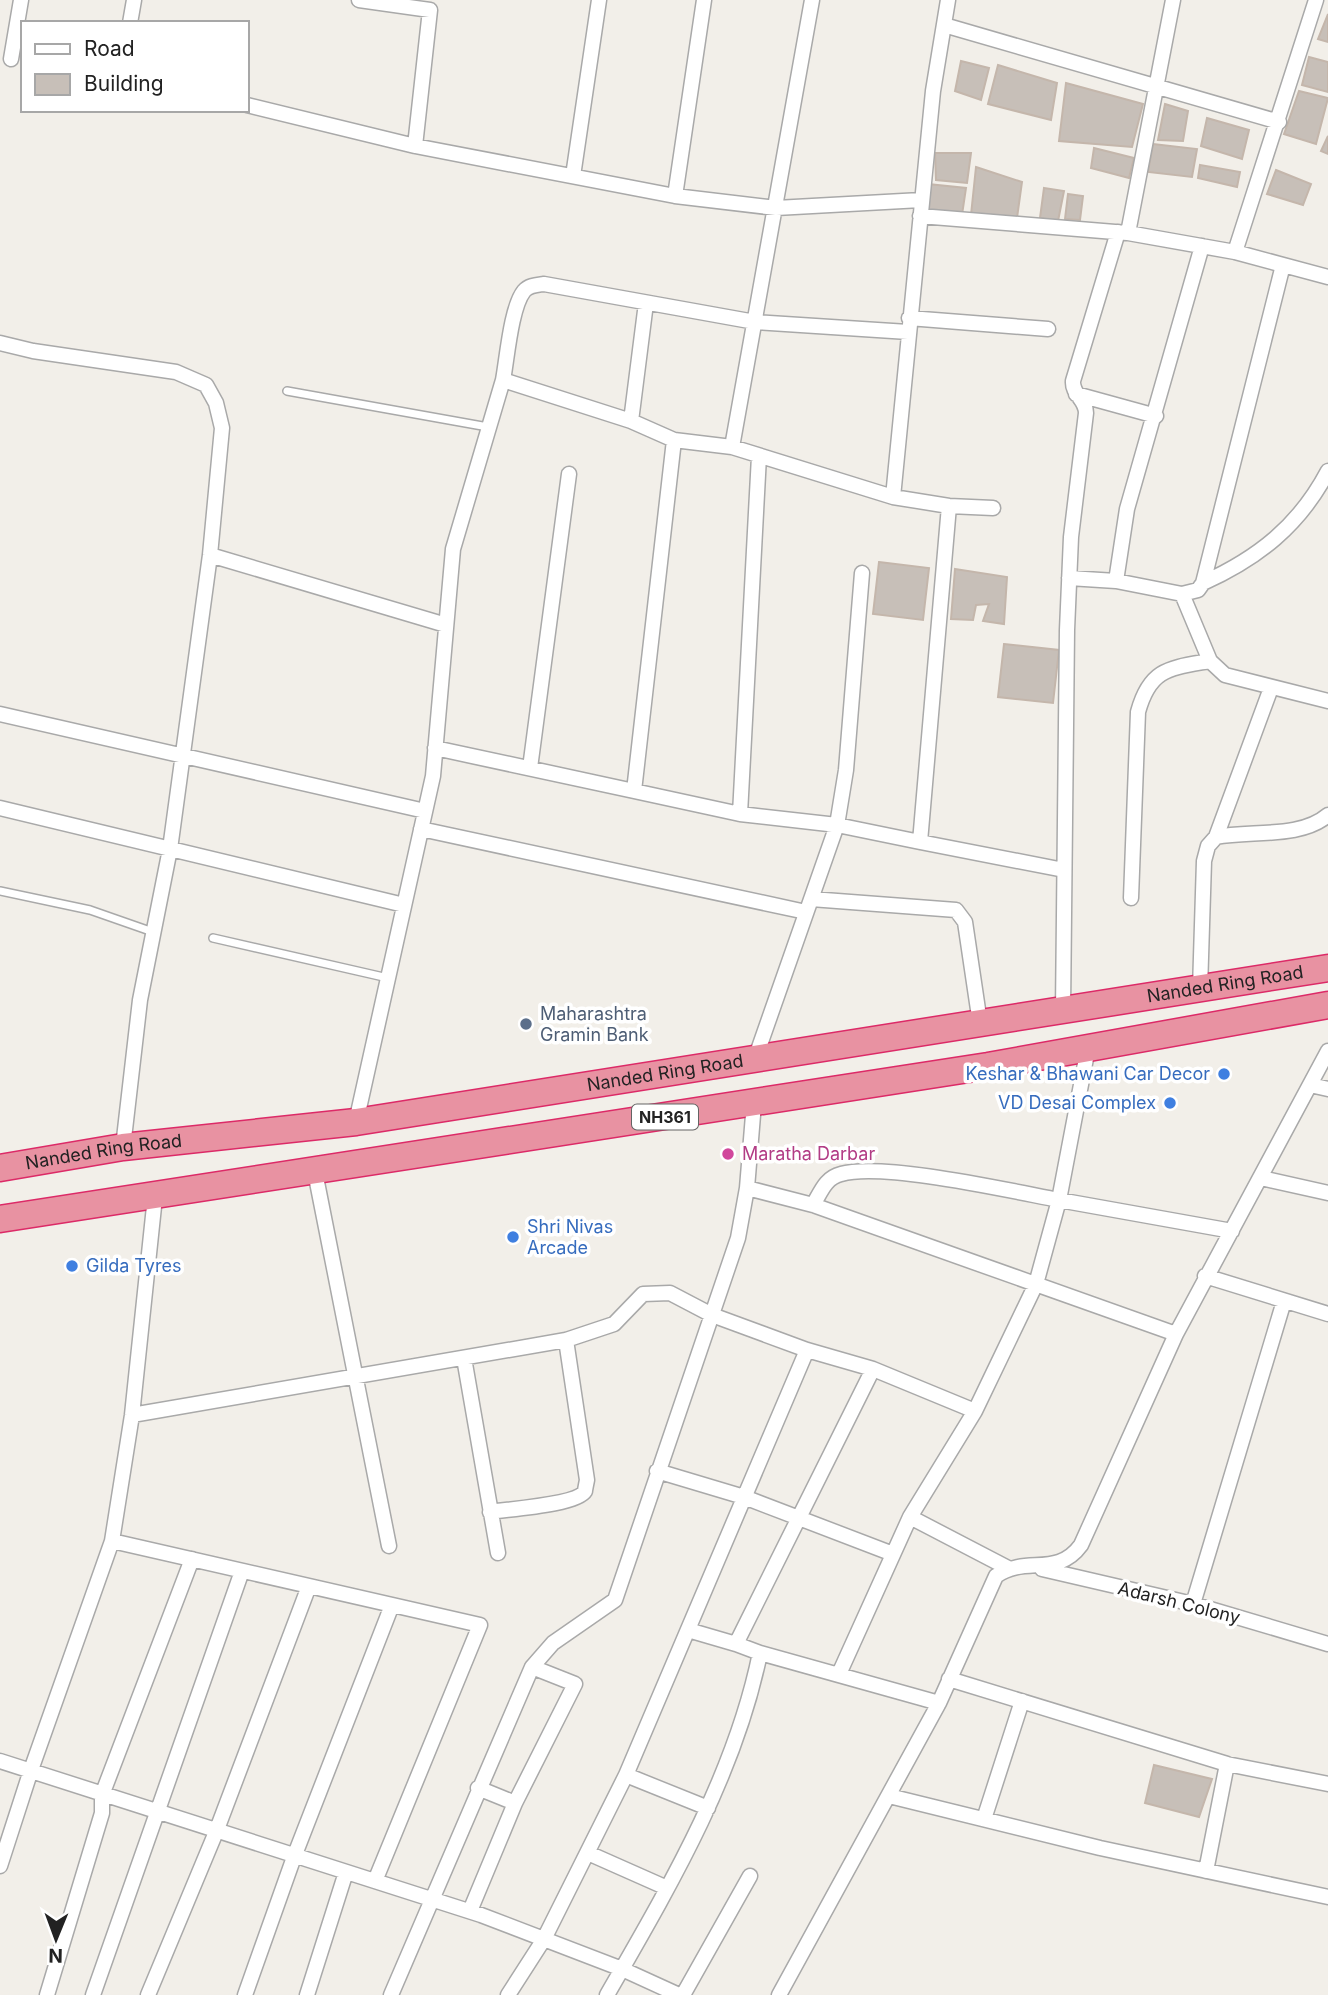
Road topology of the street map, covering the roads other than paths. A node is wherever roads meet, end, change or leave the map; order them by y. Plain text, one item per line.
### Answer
1 (21, 0) edge
2 (134, 0) edge
3 (359, 0) edge
4 (599, 0) edge
5 (704, 0) edge
6 (812, 0) edge
7 (948, 0) edge
8 (1173, 0) edge
9 (1315, 0) edge
10 (130, 21) edge
11 (944, 25) junction
12 (11, 60) edge
13 (1158, 86) junction
14 (248, 106) edge
15 (1279, 122) junction
16 (415, 146) junction
17 (573, 176) junction
18 (675, 196) junction
19 (921, 200) junction
20 (776, 208) junction
21 (920, 216) junction
22 (1123, 232) junction
23 (1202, 246) junction
24 (1236, 252) junction
25 (1283, 265) junction
26 (1328, 277) edge
27 (646, 303) junction
28 (755, 322) junction
29 (908, 325) junction
30 (1048, 329) dead end
31 (0, 343) edge
32 (503, 380) junction
33 (287, 391) dead end
34 (1076, 394) junction
35 (1156, 416) junction
36 (631, 421) junction
37 (489, 427) junction
38 (674, 440) junction
39 (732, 447) junction
40 (759, 456) junction
41 (1328, 471) edge
42 (569, 474) dead end
43 (1324, 487) edge
44 (893, 497) junction
45 (949, 506) junction
46 (993, 508) dead end
47 (210, 555) junction
48 (862, 573) dead end
49 (1069, 578) junction
50 (1116, 581) junction
51 (1203, 583) junction
52 (1182, 594) junction
53 (446, 625) junction
54 (1210, 661) junction
55 (1270, 688) junction
56 (1328, 701) edge
57 (0, 714) edge
58 (435, 748) junction
59 (182, 756) junction
60 (530, 768) junction
61 (634, 792) junction
62 (0, 808) edge
63 (425, 811) junction
64 (740, 814) junction
65 (1328, 815) edge
66 (837, 825) junction
67 (421, 829) junction
68 (1216, 837) junction
69 (920, 842) junction
70 (170, 849) junction
71 (1064, 870) junction
72 (0, 891) edge
73 (1131, 898) dead end
74 (404, 905) junction
75 (808, 905) junction
76 (154, 932) junction
77 (213, 938) dead end
78 (1328, 968) edge
79 (388, 978) junction
80 (1200, 989) junction
81 (1328, 1005) edge
82 (1063, 1010) junction
83 (979, 1023) junction
84 (1088, 1048) junction
85 (1328, 1051) edge
86 (755, 1059) junction
87 (1310, 1085) junction
88 (1328, 1088) edge
89 (754, 1103) junction
90 (356, 1122) junction
91 (123, 1147) junction
92 (0, 1168) edge
93 (315, 1172) junction
94 (1261, 1178) junction
95 (747, 1188) junction
96 (1328, 1193) edge
97 (155, 1197) junction
98 (1059, 1200) junction
99 (813, 1205) junction
100 (0, 1219) edge
101 (1232, 1231) junction
102 (1205, 1276) junction
103 (1036, 1284) junction
104 (1284, 1301) junction
105 (1328, 1314) edge
106 (712, 1315) junction
107 (1176, 1334) junction
108 (566, 1340) junction
109 (807, 1350) junction
110 (464, 1358) junction
111 (873, 1368) junction
112 (355, 1376) junction
113 (975, 1411) junction
114 (132, 1415) junction
115 (657, 1471) junction
116 (744, 1497) junction
117 (491, 1512) junction
118 (910, 1517) junction
119 (801, 1518) junction
120 (112, 1541) junction
121 (389, 1546) dead end
122 (498, 1553) dead end
123 (893, 1554) junction
124 (192, 1559) junction
125 (1029, 1566) junction
126 (1008, 1568) junction
127 (242, 1571) junction
128 (309, 1586) junction
129 (1193, 1604) junction
130 (392, 1605) junction
131 (688, 1630) junction
132 (736, 1644) junction
133 (1328, 1644) edge
134 (760, 1653) junction
135 (532, 1667) junction
136 (839, 1674) junction
137 (949, 1679) junction
138 (1022, 1701) junction
139 (939, 1703) junction
140 (0, 1761) edge
141 (1227, 1764) junction
142 (30, 1770) junction
143 (626, 1775) junction
144 (1328, 1784) edge
145 (478, 1788) junction
146 (102, 1795) junction
147 (889, 1796) junction
148 (515, 1803) junction
149 (708, 1808) junction
150 (157, 1813) junction
151 (984, 1819) junction
152 (216, 1832) junction
153 (587, 1853) junction
154 (294, 1857) junction
155 (0, 1867) edge
156 (1206, 1871) junction
157 (346, 1872) junction
158 (750, 1876) dead end
159 (375, 1881) junction
160 (667, 1888) junction
161 (1328, 1897) edge
162 (430, 1899) junction
163 (470, 1911) junction
164 (544, 1939) junction
165 (622, 1969) junction
166 (47, 1995) edge
167 (93, 1995) edge
168 (148, 1995) edge
169 (245, 1995) edge
170 (307, 1995) edge
171 (391, 1995) edge
172 (508, 1995) edge
173 (607, 1995) edge
174 (681, 1995) edge
175 (779, 1995) edge

1 - 12 street
2 - 10 street
3 - 16 street
4 - 17 street
5 - 18 street
6 - 20 street
7 - 11 street
8 - 13 street
9 - 15 street
11 - 13 street
11 - 19 street
13 - 15 street
13 - 22 street
14 - 16 street
15 - 24 street
16 - 17 street
17 - 18 street
18 - 20 street
19 - 20 street
19 - 21 street
20 - 28 street
21 - 22 street
21 - 29 street
22 - 23 street
22 - 34 street
23 - 24 street
23 - 35 street
24 - 25 street
25 - 26 street
25 - 51 street
27 - 28 street
27 - 32 street
27 - 36 street
28 - 29 street
28 - 39 street
29 - 30 street
29 - 44 street
31 - 47 street
32 - 36 street
32 - 37 street
33 - 37 lane
34 - 35 street
34 - 49 street
35 - 50 street
36 - 38 street
37 - 53 street
38 - 39 street
38 - 61 street
39 - 40 street
40 - 44 street
40 - 64 street
41 - 43 street
42 - 60 street
43 - 51 street
44 - 45 street
45 - 46 street
45 - 69 street
47 - 53 street
47 - 59 street
48 - 66 street
49 - 50 street
49 - 71 street
50 - 52 street
51 - 52 street
52 - 54 street
53 - 58 street
54 - 55 street
54 - 73 street
55 - 56 street
55 - 68 street
57 - 59 street
58 - 60 street
58 - 63 street
59 - 63 street
59 - 70 street
60 - 61 street
61 - 64 street
62 - 70 street
63 - 67 street
64 - 66 street
65 - 68 street
66 - 69 street
66 - 75 street
67 - 74 street
67 - 75 street
68 - 80 street
69 - 71 street
70 - 74 street
70 - 76 street
71 - 82 street
72 - 76 lane
74 - 79 street
75 - 83 street
75 - 86 street
76 - 91 street
77 - 79 lane
78 - 80 highway, Nanded Ring Road / NH361
79 - 90 street
80 - 82 highway, Nanded Ring Road / NH361
81 - 84 highway, NH361
82 - 83 highway, Nanded Ring Road / NH361
83 - 86 highway, Nanded Ring Road / NH361
84 - 89 highway, NH361
84 - 98 street
85 - 87 street
86 - 90 highway, Nanded Ring Road / NH361
87 - 88 street
87 - 94 street
89 - 93 highway, NH361
89 - 95 street
90 - 91 highway, Nanded Ring Road / NH361
91 - 92 highway, Nanded Ring Road / NH361
93 - 97 highway, NH361
93 - 112 street
94 - 96 street
94 - 101 street
95 - 99 street
95 - 106 street
97 - 100 highway, NH361
97 - 114 street
98 - 99 street
98 - 101 street
98 - 103 street
99 - 103 street
101 - 102 street
102 - 104 street
102 - 107 street
103 - 107 street
103 - 113 street
104 - 105 street
104 - 129 street
106 - 108 street
106 - 109 street
106 - 115 street
107 - 125 street
108 - 110 street
108 - 117 street
109 - 111 street
109 - 116 street
110 - 112 street
110 - 117 street
111 - 113 street
111 - 119 street
112 - 114 street
112 - 121 street
113 - 118 street
114 - 120 street
115 - 116 street
115 - 135 street
116 - 119 street
116 - 131 street
117 - 122 street
118 - 123 street
118 - 126 street
119 - 123 street
119 - 132 street
120 - 124 street
120 - 142 street
123 - 136 street
124 - 127 street
124 - 146 street
125 - 126 street
125 - 129 street, Adarsh Colony
126 - 137 street
127 - 128 street
127 - 150 street
128 - 130 street
128 - 152 street
129 - 133 street, Adarsh Colony
130 - 154 street
130 - 159 street
131 - 132 street
131 - 143 street
132 - 134 street
134 - 136 street
134 - 149 street
135 - 145 street
135 - 148 street
136 - 139 street
137 - 138 street
137 - 139 street
138 - 141 street
138 - 151 street
139 - 147 street
140 - 142 street
141 - 144 street
141 - 156 street
142 - 146 street
142 - 155 street
143 - 149 street
143 - 153 street
145 - 148 street
145 - 162 street
146 - 150 street
146 - 166 street
147 - 151 street
147 - 175 street
148 - 163 street
149 - 160 street
150 - 152 street
150 - 167 street
151 - 156 street
152 - 154 street
152 - 168 street
153 - 160 street
153 - 164 street
154 - 157 street
154 - 169 street
156 - 161 street
157 - 159 street
157 - 170 street
158 - 174 street
159 - 162 street
160 - 165 street
162 - 163 street
162 - 171 street
163 - 164 street
164 - 165 street
164 - 172 street
165 - 173 street
165 - 174 street

